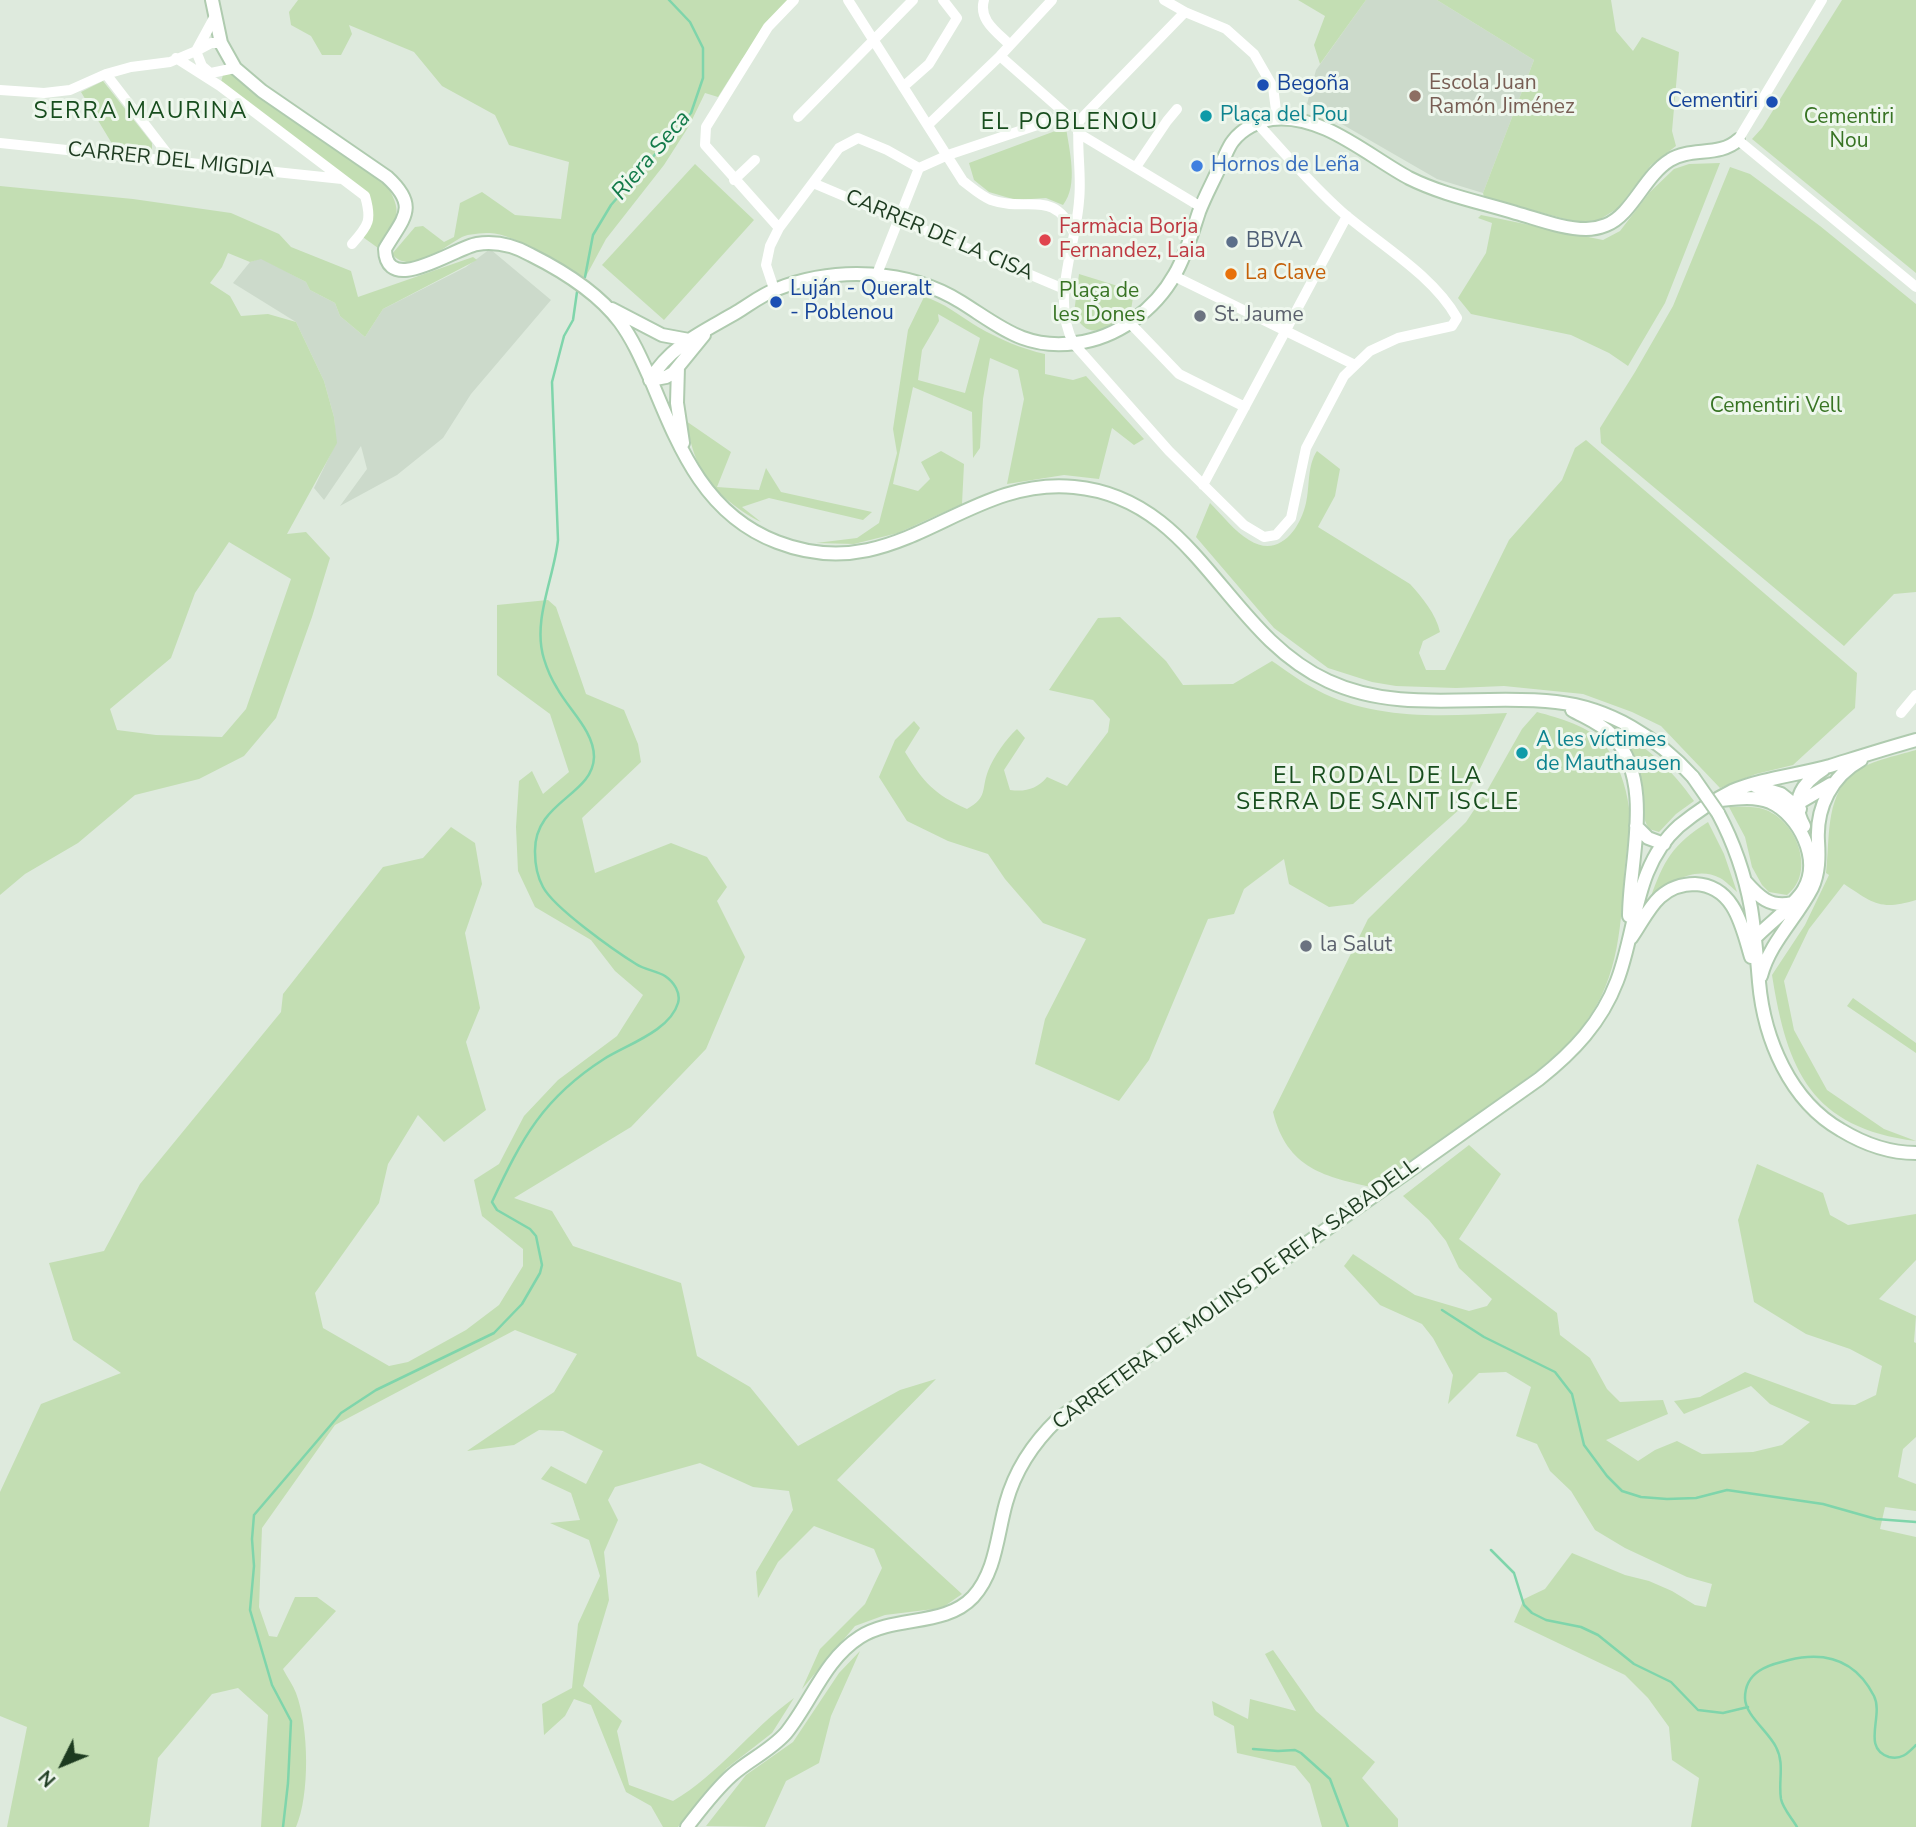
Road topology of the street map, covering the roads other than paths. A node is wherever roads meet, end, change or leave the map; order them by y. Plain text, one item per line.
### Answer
1 (212, 0) edge
2 (794, 0) edge
3 (848, 0) edge
4 (913, 0) edge
5 (943, 0) edge
6 (984, 0) edge
7 (1052, 0) edge
8 (1164, 0) edge
9 (1822, 0) edge
10 (1185, 12) junction
11 (214, 18) junction
12 (873, 40) junction
13 (220, 43) junction
14 (1010, 45) junction
15 (196, 51) junction
16 (1000, 56) junction
17 (176, 58) junction
18 (235, 68) junction
19 (211, 73) junction
20 (106, 74) junction
21 (217, 84) junction
22 (903, 87) junction
23 (0, 90) edge
24 (1177, 109) dead end
25 (797, 117) dead end
26 (1277, 118) junction
27 (1256, 122) junction
28 (928, 125) junction
29 (1077, 133) junction
30 (1738, 140) junction
31 (0, 143) edge
32 (947, 155) junction
33 (755, 160) dead end
34 (173, 161) junction
35 (1136, 167) junction
36 (919, 168) junction
37 (342, 178) junction
38 (734, 180) junction
39 (813, 183) junction
40 (1201, 207) junction
41 (1347, 216) junction
42 (899, 219) junction
43 (779, 228) junction
44 (1074, 233) junction
45 (352, 244) dead end
46 (877, 274) junction
47 (1174, 276) junction
48 (1916, 287) edge
49 (775, 289) junction
50 (1064, 289) junction
51 (607, 307) junction
52 (1130, 323) junction
53 (708, 330) junction
54 (1286, 330) junction
55 (689, 340) junction
56 (1073, 344) junction
57 (1355, 365) junction
58 (678, 367) junction
59 (650, 380) junction
60 (1245, 407) junction
61 (688, 464) junction
62 (1203, 485) junction
63 (1916, 695) edge
64 (1560, 702) junction
65 (1901, 713) dead end
66 (1916, 740) edge
67 (1872, 753) junction
68 (1828, 767) junction
69 (1833, 783) junction
70 (1753, 792) junction
71 (1797, 805) junction
72 (1718, 807) junction
73 (1636, 826) junction
74 (1818, 840) junction
75 (1664, 844) junction
76 (1808, 855) junction
77 (1745, 881) junction
78 (1792, 903) junction
79 (1755, 938) junction
80 (1628, 941) junction
81 (1759, 984) junction
82 (1916, 1153) edge
83 (687, 1827) edge

1 - 11 main road
2 - 38 street
3 - 12 street
4 - 12 street
5 - 22 street
6 - 14 street
7 - 14 street
8 - 10 street
9 - 30 street
10 - 26 street
10 - 29 street
11 - 13 main road
11 - 15 street
12 - 22 street
12 - 25 street
13 - 15 street
13 - 18 main road
14 - 16 street
15 - 17 street
15 - 19 street
16 - 28 street
16 - 32 street
17 - 20 street
17 - 21 street
18 - 19 street
18 - 51 main road
19 - 21 street
20 - 23 street
20 - 34 street
21 - 37 street
22 - 28 street
24 - 35 street
26 - 27 main road
26 - 30 main road
27 - 40 main road
27 - 41 street
28 - 32 street
29 - 35 street
29 - 44 street
30 - 48 street
31 - 34 street, CARRER DEL MIGDIA
32 - 36 street
32 - 44 street
33 - 38 street
34 - 37 street, CARRER DEL MIGDIA
35 - 40 street
36 - 39 street
36 - 42 street
37 - 45 street
38 - 43 street
39 - 42 street, CARRER DE LA CISA
39 - 43 street
40 - 47 main road
41 - 54 street
41 - 57 street
42 - 46 street
42 - 50 street, CARRER DE LA CISA
43 - 49 street
44 - 50 street
46 - 49 main road
46 - 56 main road
47 - 52 main road
47 - 54 street
49 - 53 main road
50 - 56 street
51 - 55 main road
51 - 59 main road
52 - 56 main road
52 - 60 street
53 - 55 main road
53 - 58 main road
54 - 57 street
54 - 60 street
55 - 59 main road
56 - 62 street
57 - 62 street
58 - 59 main road
58 - 61 main road
59 - 61 main road
60 - 62 street
61 - 64 main road
63 - 65 street
64 - 72 main road, bridge
64 - 73 main road
66 - 67 main road
67 - 68 main road
67 - 69 main road
68 - 70 main road
68 - 71 main road
69 - 71 main road
69 - 74 main road
70 - 71 main road
70 - 72 main road
70 - 76 main road
71 - 74 main road
71 - 76 main road
72 - 75 main road, CARRETERA DE MOLINS DE REI A SABADELL
72 - 77 main road
73 - 75 main road
73 - 80 main road
74 - 81 main road
75 - 80 main road, CARRETERA DE MOLINS DE REI A SABADELL
76 - 78 main road
77 - 78 main road
77 - 79 main road
78 - 79 main road
79 - 81 main road
80 - 81 main road
80 - 83 main road, CARRETERA DE MOLINS DE REI A SABADELL
81 - 82 main road

